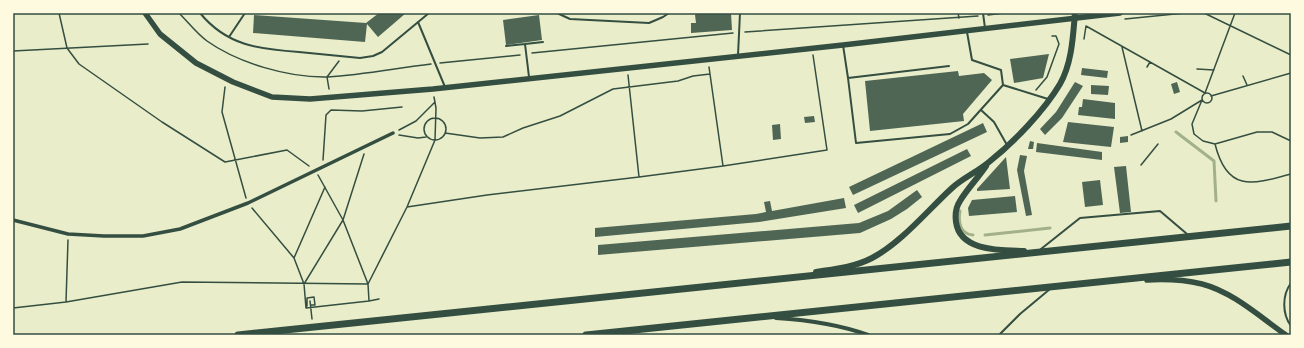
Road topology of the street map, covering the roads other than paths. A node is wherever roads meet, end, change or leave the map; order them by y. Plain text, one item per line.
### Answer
1 (145, 13) edge
2 (200, 13) edge
3 (245, 13) edge
4 (429, 13) edge
5 (556, 13) edge
6 (669, 13) edge
7 (740, 13) edge
8 (1120, 13) edge
9 (983, 14) edge
10 (1075, 16) edge
11 (418, 22) junction
12 (985, 29) junction
13 (967, 31) junction
14 (229, 37) junction
15 (542, 42) dead end
16 (525, 44) junction
17 (843, 45) junction
18 (506, 46) dead end
19 (738, 57) junction
20 (949, 66) dead end
21 (529, 78) junction
22 (848, 78) junction
23 (1003, 85) junction
24 (446, 88) junction
25 (1050, 99) junction
26 (981, 110) junction
27 (393, 133) road end
28 (1007, 145) junction
29 (989, 162) junction
30 (13, 220) edge
31 (1291, 226) edge
32 (1189, 237) junction
33 (1038, 252) junction
34 (1291, 262) edge
35 (790, 278) junction
36 (1119, 280) junction
37 (1291, 283) edge
38 (1053, 287) junction
39 (757, 317) junction
40 (1291, 326) edge
41 (238, 335) edge
42 (586, 335) edge
43 (868, 335) edge
44 (999, 335) edge
45 (1286, 335) edge

1 - 24 street
2 - 14 lane
3 - 14 lane
4 - 11 lane
5 - 6 lane
7 - 19 lane
8 - 10 street
9 - 12 lane
10 - 12 street
10 - 25 main road
11 - 14 lane
11 - 24 lane
12 - 13 street
13 - 17 street
13 - 23 lane
15 - 16 lane
16 - 18 lane
16 - 21 lane
17 - 19 street
17 - 22 lane
19 - 21 street
20 - 22 lane
21 - 24 street
22 - 26 lane
23 - 25 lane
23 - 26 lane
25 - 28 main road
26 - 28 lane
27 - 30 street
28 - 29 main road
29 - 33 main road
29 - 35 main road
31 - 32 highway
32 - 33 highway
32 - 33 lane
33 - 35 highway
34 - 36 highway
35 - 41 highway
36 - 38 highway
36 - 45 street
37 - 40 lane
38 - 39 highway
38 - 44 lane
39 - 42 highway
39 - 43 street

